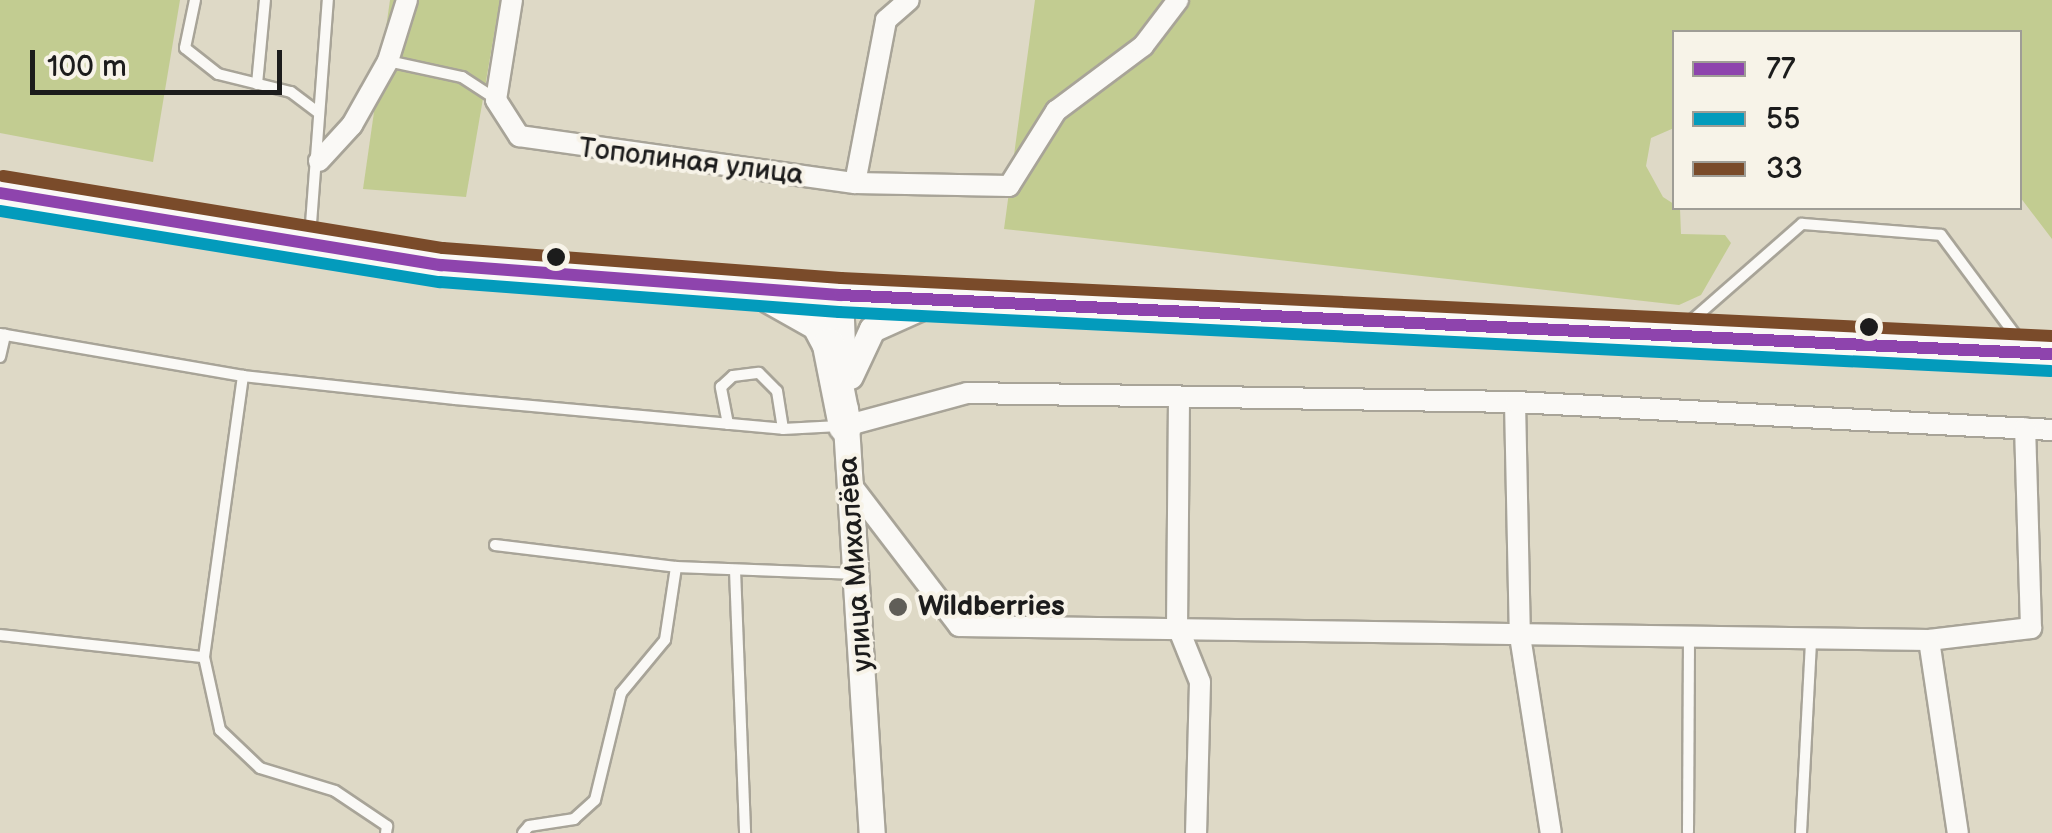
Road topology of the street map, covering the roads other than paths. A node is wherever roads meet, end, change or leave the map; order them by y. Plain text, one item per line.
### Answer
1 (195, 0) edge
2 (265, 0) edge
3 (328, 0) edge
4 (407, 0) edge
5 (512, 0) edge
6 (909, 0) edge
7 (1178, 0) edge
8 (388, 61) junction
9 (257, 84) junction
10 (496, 100) junction
11 (318, 112) junction
12 (319, 161) junction
13 (855, 183) junction
14 (0, 193) edge
15 (309, 248) junction
16 (742, 288) junction
17 (840, 295) junction
18 (944, 300) junction
19 (2, 334) edge
20 (1674, 336) junction
21 (2040, 353) edge
22 (0, 358) edge
23 (244, 376) junction
24 (1179, 399) junction
25 (1515, 402) junction
26 (728, 424) junction
27 (845, 426) junction
28 (2025, 428) junction
29 (783, 429) junction
30 (2052, 430) edge
31 (852, 486) junction
32 (495, 546) dead end
33 (676, 568) junction
34 (736, 570) junction
35 (858, 574) junction
36 (1177, 625) junction
37 (0, 635) edge
38 (1520, 636) junction
39 (1688, 639) junction
40 (1929, 640) junction
41 (1810, 641) junction
42 (204, 657) junction
43 (1688, 832) edge
44 (386, 833) edge
45 (523, 833) edge
46 (745, 833) edge
47 (872, 833) edge
48 (1196, 833) edge
49 (1551, 833) edge
50 (1801, 833) edge
51 (1958, 833) edge

1 - 9 lane
2 - 9 lane
3 - 11 lane
4 - 8 street
5 - 10 street
6 - 13 street
7 - 13 street, Тополиная улица
8 - 10 lane
8 - 12 street
9 - 11 lane
10 - 13 street, Тополиная улица
11 - 12 lane
12 - 15 lane
14 - 15 highway
15 - 16 highway
16 - 17 highway
16 - 27 highway
17 - 18 highway
17 - 27 street, улица Михалёва
18 - 20 highway
18 - 27 street
19 - 22 lane
19 - 23 lane
20 - 21 highway
20 - 21 lane
23 - 26 lane
23 - 42 lane
24 - 25 street
24 - 27 street
24 - 36 street
25 - 28 street
25 - 38 street
26 - 29 lane
26 - 29 lane
27 - 29 lane
27 - 31 street, улица Михалёва
28 - 30 street
28 - 40 street
31 - 35 street, улица Михалёва
31 - 36 street
32 - 33 lane
33 - 34 lane
33 - 45 lane
34 - 35 lane
34 - 46 lane
35 - 47 street, улица Михалёва
36 - 38 street
36 - 48 street
37 - 42 lane
38 - 39 street
38 - 49 street
39 - 41 street
39 - 43 lane
40 - 41 street
40 - 51 street
41 - 50 lane
42 - 44 lane

